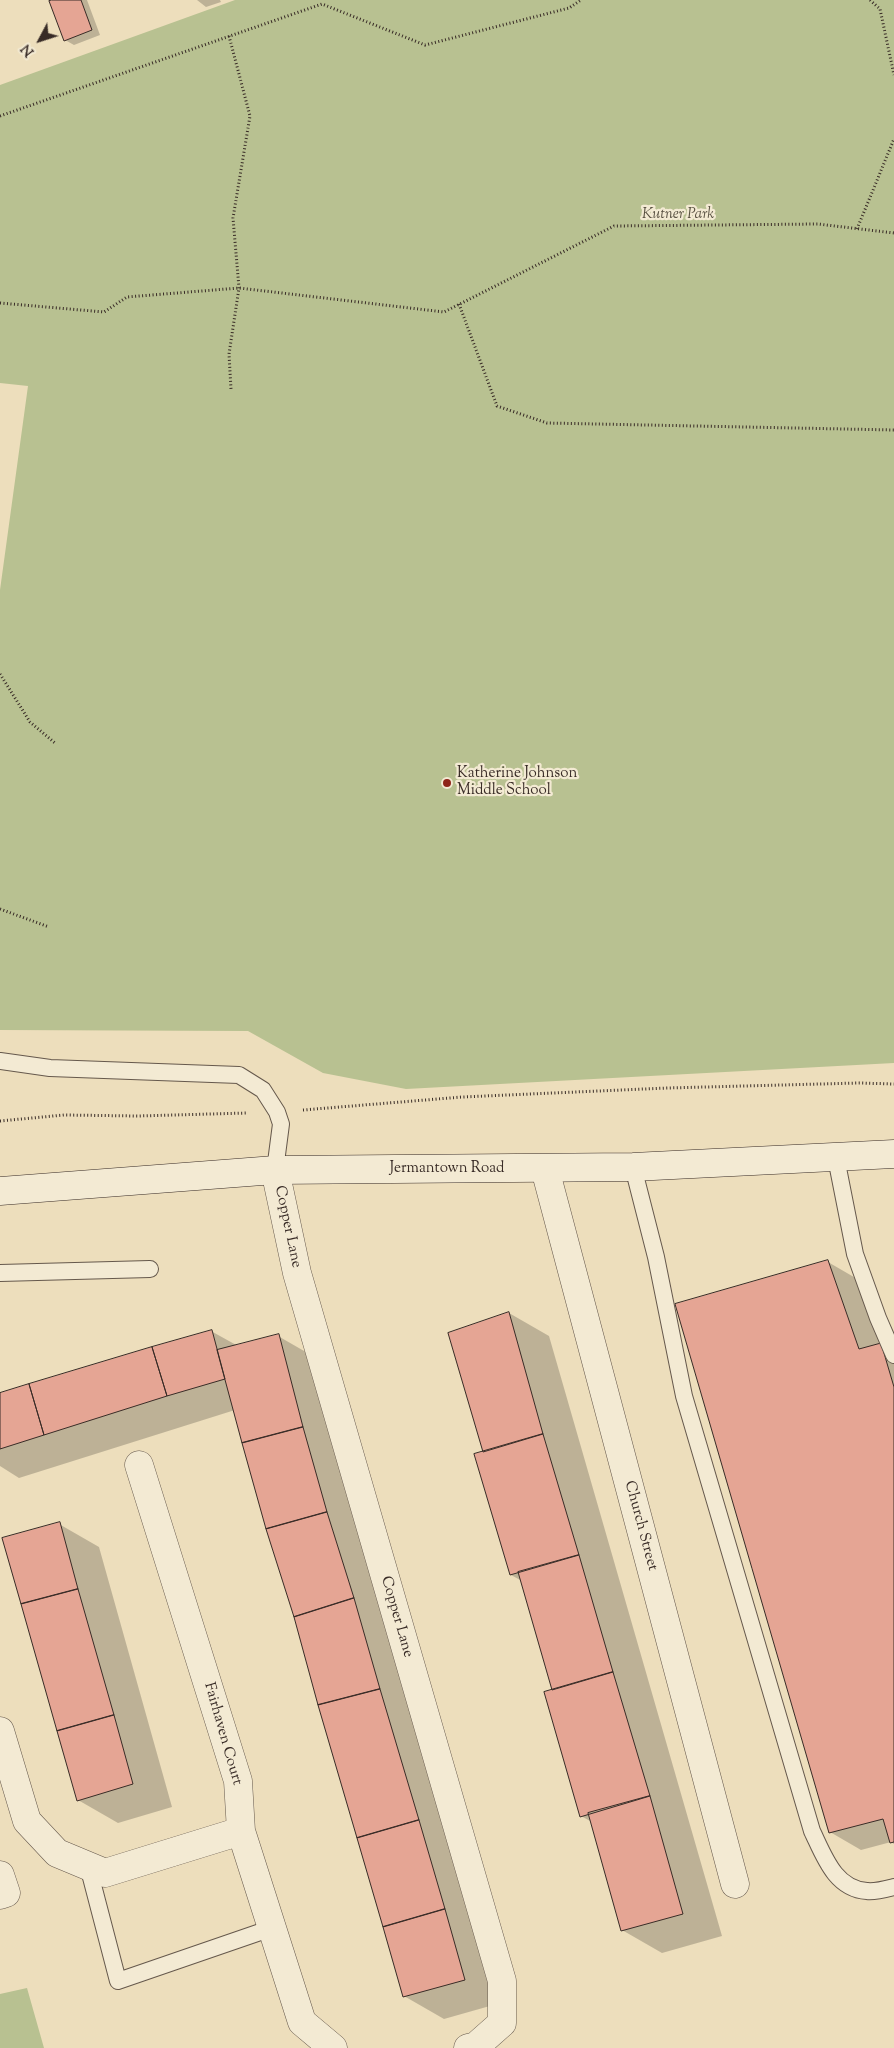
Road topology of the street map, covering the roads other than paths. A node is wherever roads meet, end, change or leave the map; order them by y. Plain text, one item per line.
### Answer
1 (0, 1061) edge
2 (894, 1154) edge
3 (836, 1158) junction
4 (632, 1167) junction
5 (545, 1169) junction
6 (275, 1170) junction
7 (0, 1191) edge
8 (150, 1269) dead end
9 (0, 1273) edge
10 (894, 1355) edge
11 (139, 1465) dead end
12 (0, 1731) edge
13 (241, 1831) junction
14 (88, 1866) junction
15 (0, 1874) edge
16 (735, 1884) dead end
17 (894, 1887) edge
18 (0, 1895) edge
19 (272, 1928) junction
20 (333, 2048) edge
21 (468, 2048) edge

1 - 6 lane
2 - 3 street, Jermantown Road
3 - 4 street, Jermantown Road
3 - 10 lane
4 - 5 street, Jermantown Road
4 - 17 lane
5 - 6 street, Jermantown Road
5 - 16 street, Church Street
6 - 7 street, Jermantown Road
6 - 21 street, Copper Lane
8 - 9 lane
11 - 13 street, Fairhaven Court
12 - 14 street
13 - 14 street
13 - 19 street
14 - 19 lane
15 - 18 street
19 - 20 street

